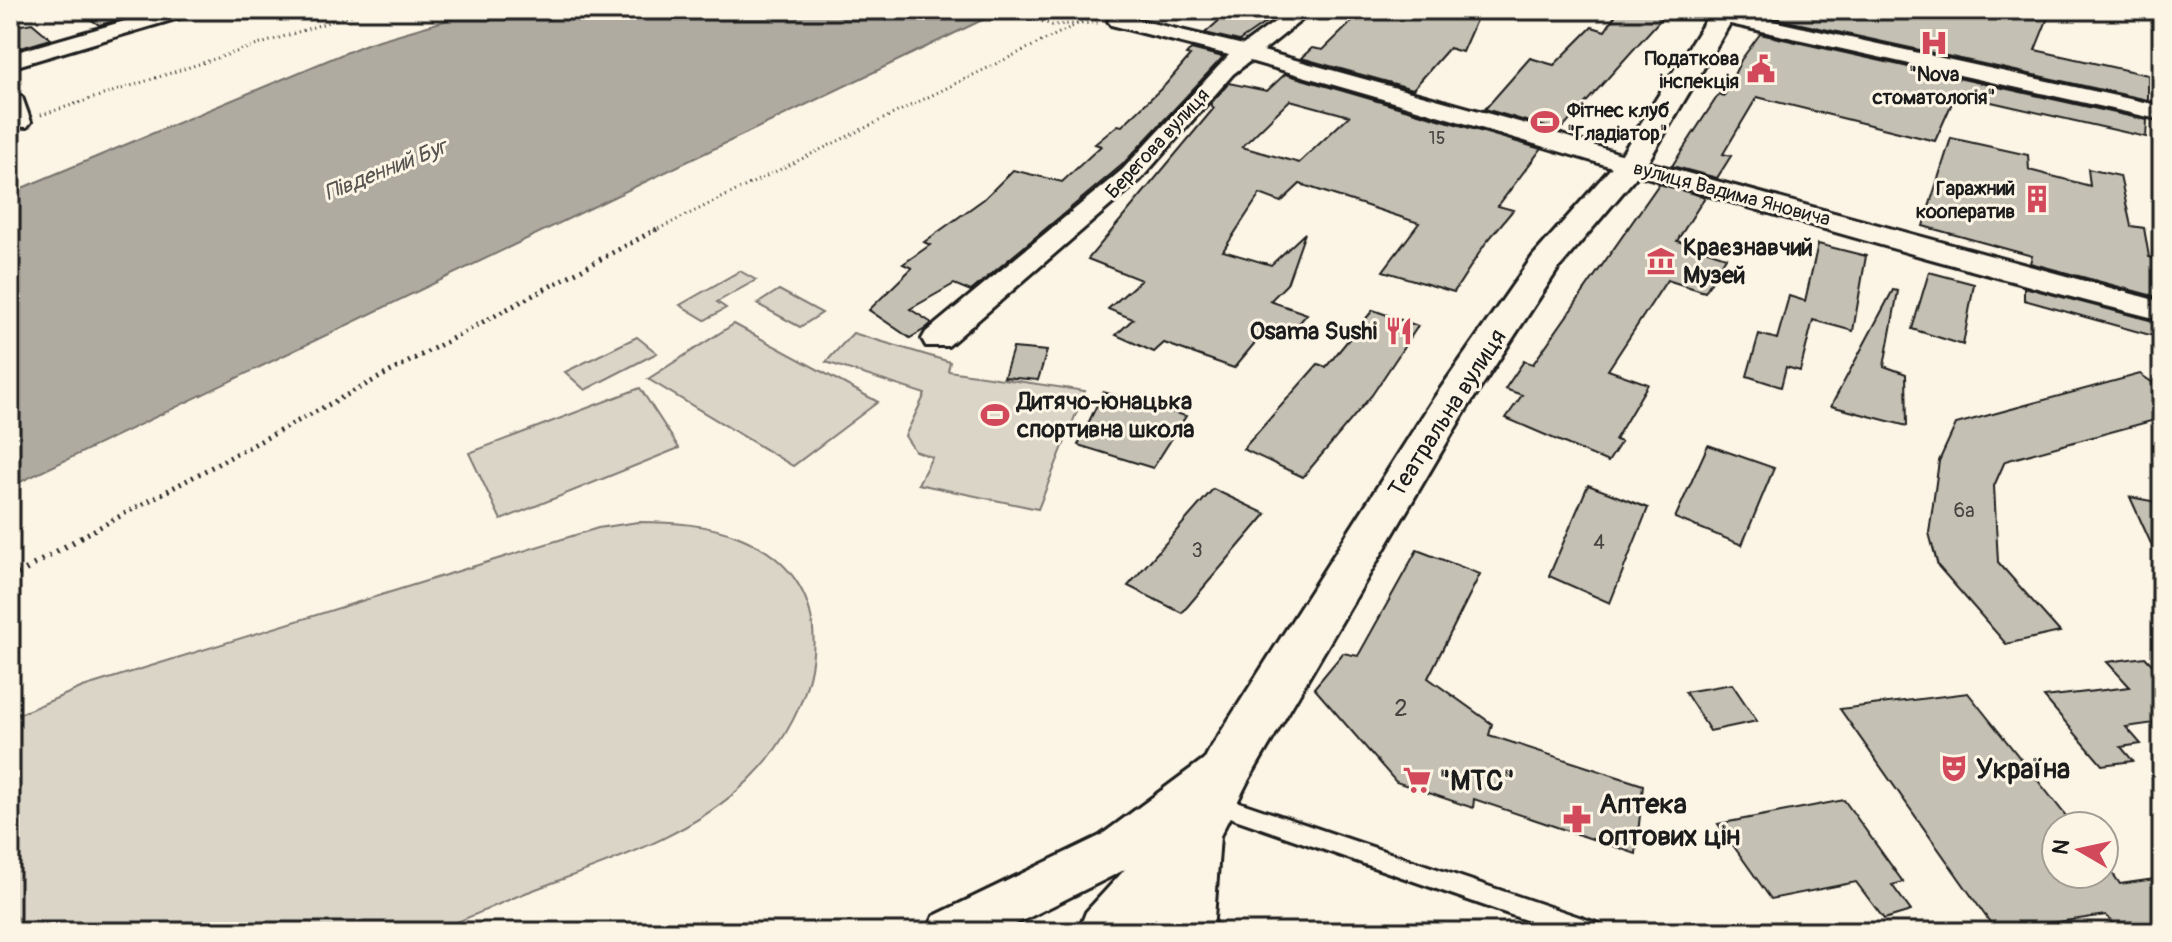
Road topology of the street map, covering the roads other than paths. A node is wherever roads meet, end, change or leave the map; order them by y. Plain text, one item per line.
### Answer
1 (185, 10) edge
2 (1304, 10) edge
3 (1713, 12) edge
4 (1112, 16) edge
5 (1247, 53) junction
6 (10, 61) edge
7 (10, 97) edge
8 (2162, 113) edge
9 (19, 122) road end
10 (1630, 165) junction
11 (2162, 311) edge
12 (937, 339) dead end
13 (1211, 800) junction
14 (951, 932) edge
15 (1107, 932) edge
16 (1184, 932) edge
17 (1591, 932) edge

1 - 6 street
2 - 5 street, Берегова вулиця
3 - 8 street
3 - 10 street, Театральна вулиця
4 - 5 street, вулиця Вадима Яновича
5 - 10 street, вулиця Вадима Яновича
5 - 12 street, Берегова вулиця
7 - 9 street
10 - 11 street, вулиця Вадима Яновича
10 - 13 street, Театральна вулиця
13 - 14 street
13 - 15 street, Театральна вулиця
13 - 16 street, Театральна вулиця
13 - 17 lane

